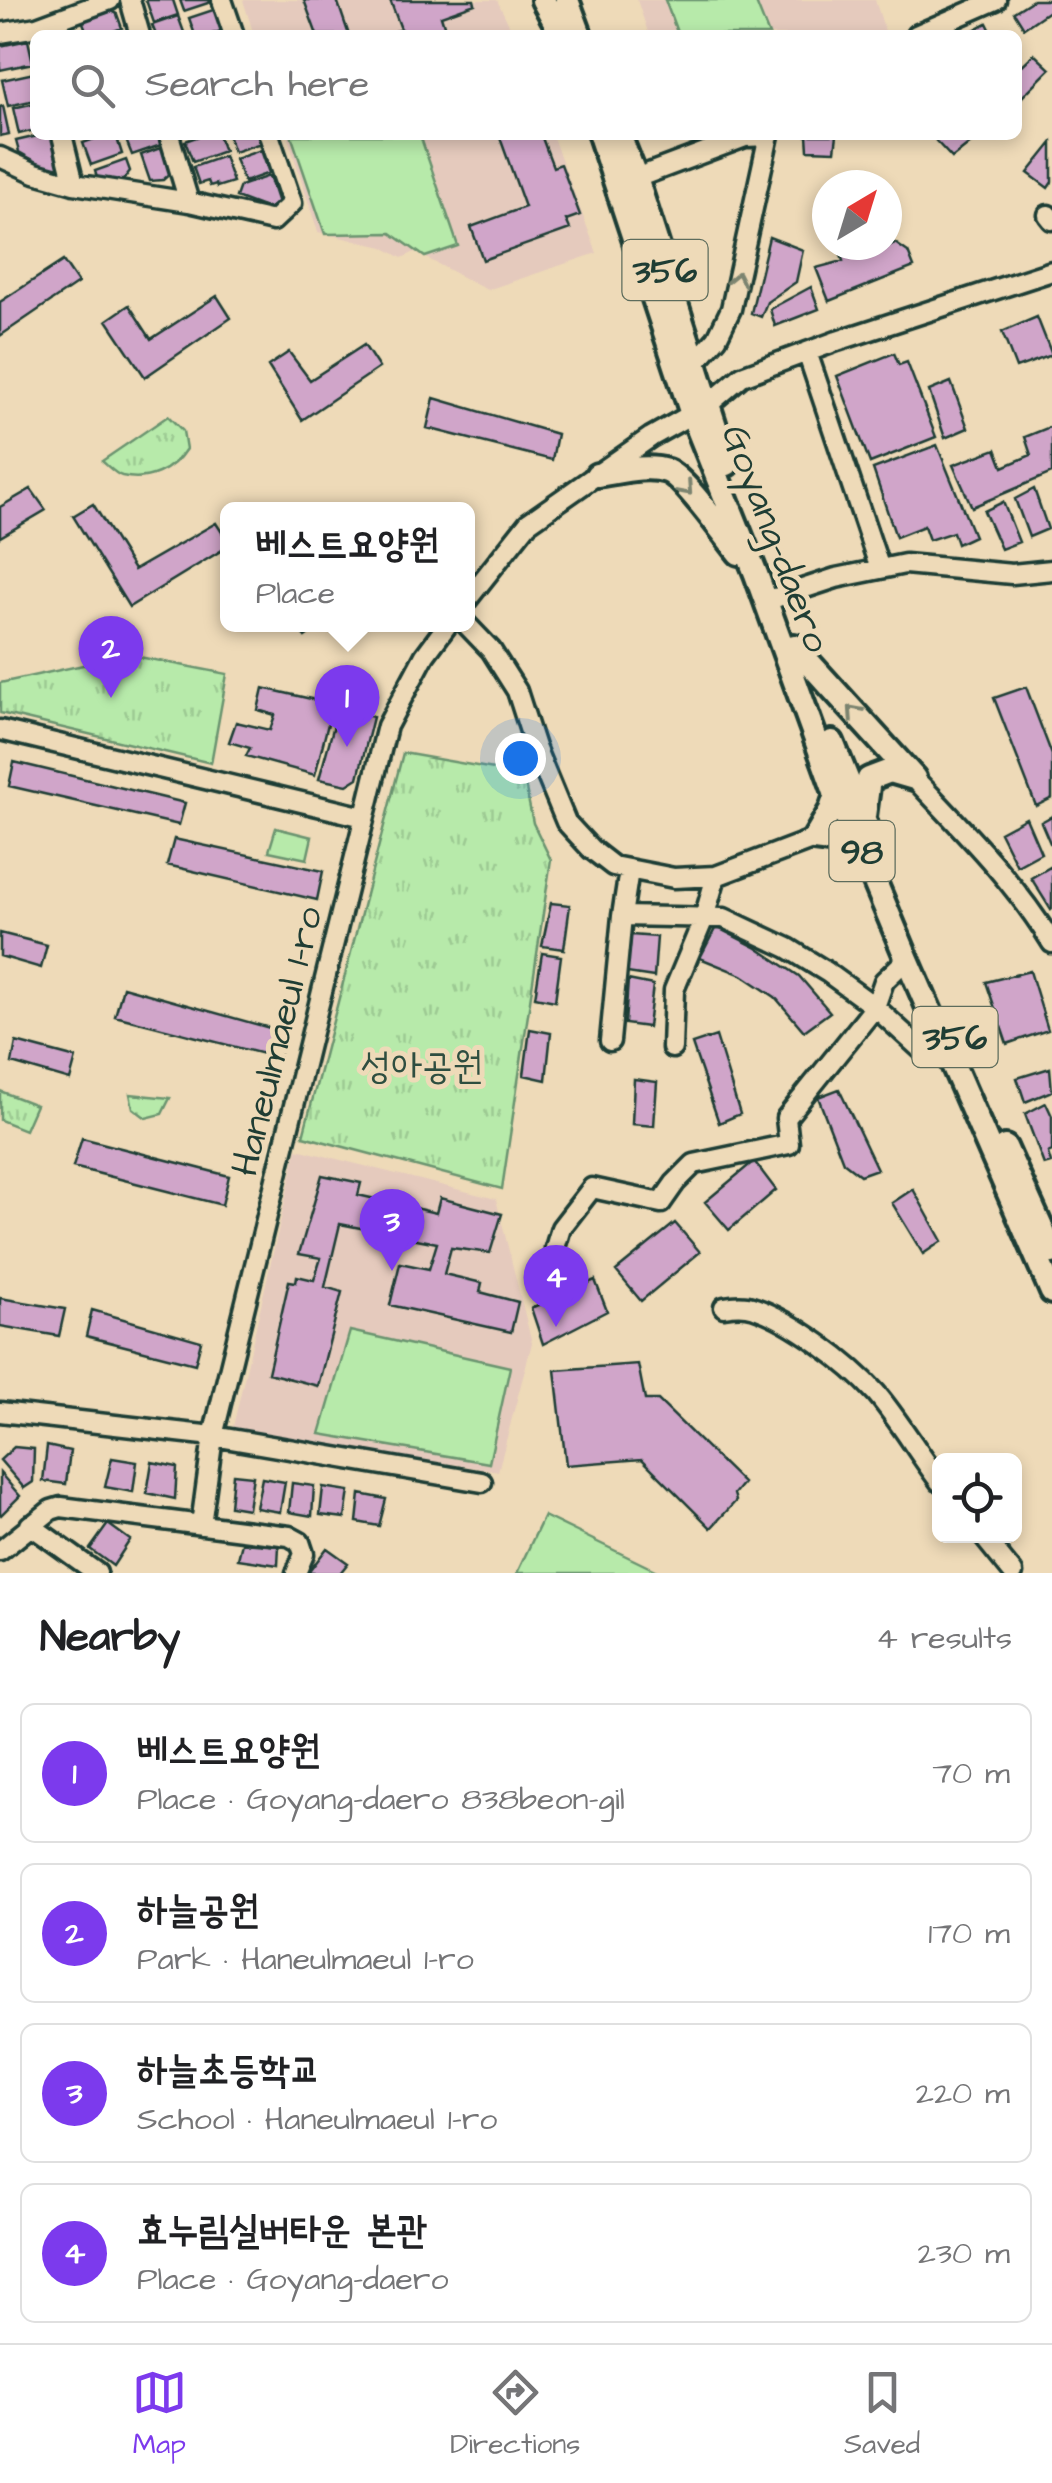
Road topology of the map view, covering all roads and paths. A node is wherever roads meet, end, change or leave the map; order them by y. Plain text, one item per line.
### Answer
1 (110, 0) edge
2 (130, 0) edge
3 (222, 0) edge
4 (543, 0) edge
5 (567, 0) edge
6 (996, 0) edge
7 (40, 30) edge
8 (139, 30) edge
9 (232, 30) edge
10 (559, 30) edge
11 (578, 30) edge
12 (927, 30) edge
13 (30, 31) edge
14 (0, 33) edge
15 (63, 140) edge
16 (171, 140) edge
17 (271, 140) edge
18 (602, 140) edge
19 (621, 140) edge
20 (737, 140) edge
21 (768, 140) edge
22 (0, 156) edge
23 (636, 178) junction
24 (74, 184) junction
25 (189, 202) junction
26 (1052, 270) edge
27 (807, 352) junction
28 (694, 364) junction
29 (700, 410) junction
30 (597, 476) junction
31 (880, 569) junction
32 (1052, 570) edge
33 (756, 574) junction
34 (475, 590) edge
35 (775, 598) junction
36 (442, 632) edge
37 (474, 632) edge
38 (794, 646) junction
39 (0, 730) edge
40 (914, 778) junction
41 (836, 794) junction
42 (364, 817) junction
43 (864, 820) junction
44 (814, 839) junction
45 (862, 851) junction
46 (630, 870) junction
47 (716, 876) junction
48 (622, 916) junction
49 (704, 918) junction
50 (1050, 936) edge
51 (906, 960) junction
52 (875, 1007) junction
53 (610, 1042) dead end
54 (672, 1048) dead end
55 (946, 1048) junction
56 (554, 1248) dead end
57 (1052, 1252) edge
58 (1050, 1283) edge
59 (724, 1307) dead end
60 (0, 1412) edge
61 (213, 1436) junction
62 (932, 1471) edge
63 (482, 1482) dead end
64 (30, 1525) junction
65 (201, 1525) junction
66 (988, 1543) edge
67 (0, 1551) edge
68 (98, 1573) edge
69 (296, 1573) edge
70 (1013, 1573) edge

1 - 7 street
2 - 8 street
3 - 9 street
4 - 10 main road
5 - 11 main road
6 - 12 street
13 - 14 street
15 - 24 street
16 - 25 street
17 - 25 street
18 - 29 main road, Goyang-daero / 98
19 - 23 main road, Goyang-daero / 356
20 - 23 street
28 -> 21 street
22 - 24 street
23 - 28 main road, Goyang-daero / 356
24 - 25 street
26 - 27 street
27 - 29 street
27 - 31 street
28 - 29 main road, Goyang-daero / 356
29 - 30 street
29 - 33 main road, Goyang-daero / 98
29 - 35 main road, Goyang-daero / 356
30 -> 33 main road
30 - 34 street
31 - 32 street, Goyang-daero
31 - 35 street, Goyang-daero
33 - 41 main road, Goyang-daero / 98
35 - 38 main road, Goyang-daero / 356
36 - 42 street, Haneulmaeul 1-ro
37 - 46 street
40 -> 38 main road
38 - 43 main road, Goyang-daero / 356
39 - 42 street
40 - 43 main road
40 - 50 street
41 - 44 main road
41 - 45 main road, Goyang-daero / 98
42 - 61 street, Haneulmaeul 1-ro
43 - 57 main road, Goyang-daero / 356
44 - 45 main road
44 - 47 street
45 - 51 main road, Goyang-daero / 98
46 - 47 street
46 - 48 street
47 - 49 street
48 - 49 street
48 - 53 street
49 - 52 street
49 - 54 street
51 - 52 street
51 - 55 main road, Goyang-daero / 98
52 - 55 street
52 - 56 street
55 - 58 main road, Goyang-daero / 98
59 - 62 street
60 - 61 street
61 - 63 street
61 - 65 street, Haneulmaeul 1-ro
64 - 65 street
64 - 67 street
64 - 68 street
65 - 69 street
66 - 70 street

